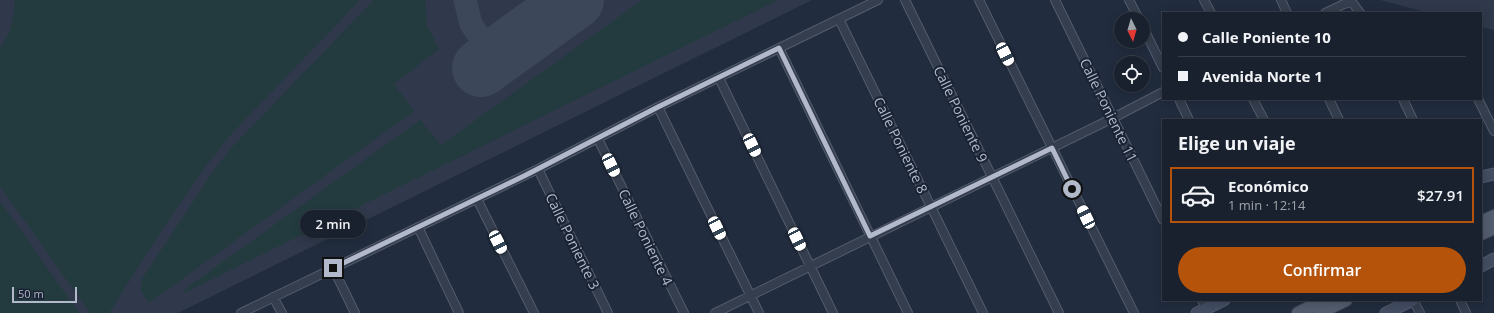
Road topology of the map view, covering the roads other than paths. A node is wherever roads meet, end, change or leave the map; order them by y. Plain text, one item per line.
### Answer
1 (878, 0) edge
2 (905, 0) edge
3 (979, 0) edge
4 (1055, 0) edge
5 (1129, 0) edge
6 (1204, 0) edge
7 (1281, 0) edge
8 (1135, 12) edge
9 (1210, 12) edge
10 (1287, 12) edge
11 (1326, 12) edge
12 (1359, 12) edge
13 (840, 19) junction
14 (1150, 41) edge
15 (779, 48) junction
16 (1162, 66) edge
17 (719, 78) junction
18 (1162, 93) edge
19 (1179, 100) edge
20 (1254, 100) edge
21 (1329, 100) edge
22 (1403, 100) edge
23 (1478, 100) edge
24 (658, 107) junction
25 (1113, 118) junction
26 (1189, 119) edge
27 (1263, 119) edge
28 (1339, 119) edge
29 (1413, 119) edge
30 (1494, 131) edge
31 (598, 139) junction
32 (1052, 148) junction
33 (538, 169) junction
34 (1494, 174) edge
35 (992, 177) junction
36 (1482, 177) edge
37 (476, 199) junction
38 (931, 206) junction
39 (1494, 216) edge
40 (1162, 218) edge
41 (1482, 222) edge
42 (418, 227) junction
43 (1494, 228) edge
44 (1482, 234) edge
45 (870, 236) junction
46 (810, 266) junction
47 (333, 268) junction
48 (750, 295) junction
49 (274, 297) junction
50 (1221, 301) edge
51 (1343, 301) edge
52 (1411, 301) edge
53 (1414, 301) edge
54 (1460, 301) edge
55 (1202, 307) edge
56 (1325, 308) edge
57 (241, 313) edge
58 (282, 313) edge
59 (355, 313) edge
60 (459, 313) edge
61 (534, 313) edge
62 (608, 313) edge
63 (684, 313) edge
64 (715, 313) edge
65 (759, 313) edge
66 (833, 313) edge
67 (908, 313) edge
68 (983, 313) edge
69 (1060, 313) edge
70 (1134, 313) edge
71 (1298, 313) edge
72 (1386, 313) edge
73 (1420, 313) edge
74 (1466, 313) edge

1 - 13 street
2 - 35 street, Calle Poniente 9
3 - 32 street
4 - 25 street, Calle Poniente 11
5 - 8 street
6 - 9 street
7 - 10 street
11 - 12 street
13 - 15 street
13 - 38 street, Calle Poniente 8
14 - 16 street
15 - 17 street
15 - 45 street
17 - 24 street
17 - 46 street
18 - 25 street
19 - 26 street
20 - 27 street
21 - 28 street
22 - 29 street
23 - 30 street
24 - 31 street
24 - 48 street
25 - 32 street
25 - 40 street, Calle Poniente 11
31 - 33 street
31 - 63 street, Calle Poniente 4
32 - 35 street
32 - 70 street
33 - 37 street
33 - 62 street, Calle Poniente 3
34 - 36 main road
35 - 38 street
35 - 69 street, Calle Poniente 9
37 - 42 street
37 - 61 street
38 - 45 street
38 - 68 street, Calle Poniente 8
39 - 41 main road
42 - 47 street
42 - 60 street
43 - 44 main road
45 - 46 street
45 - 67 street
46 - 48 street
46 - 66 street
47 - 49 street
47 - 59 street
48 - 64 street
48 - 65 street
49 - 57 street
49 - 58 street
50 - 55 main road
51 - 56 main road
52 - 72 main road
53 - 73 street
54 - 74 street
56 - 71 main road

